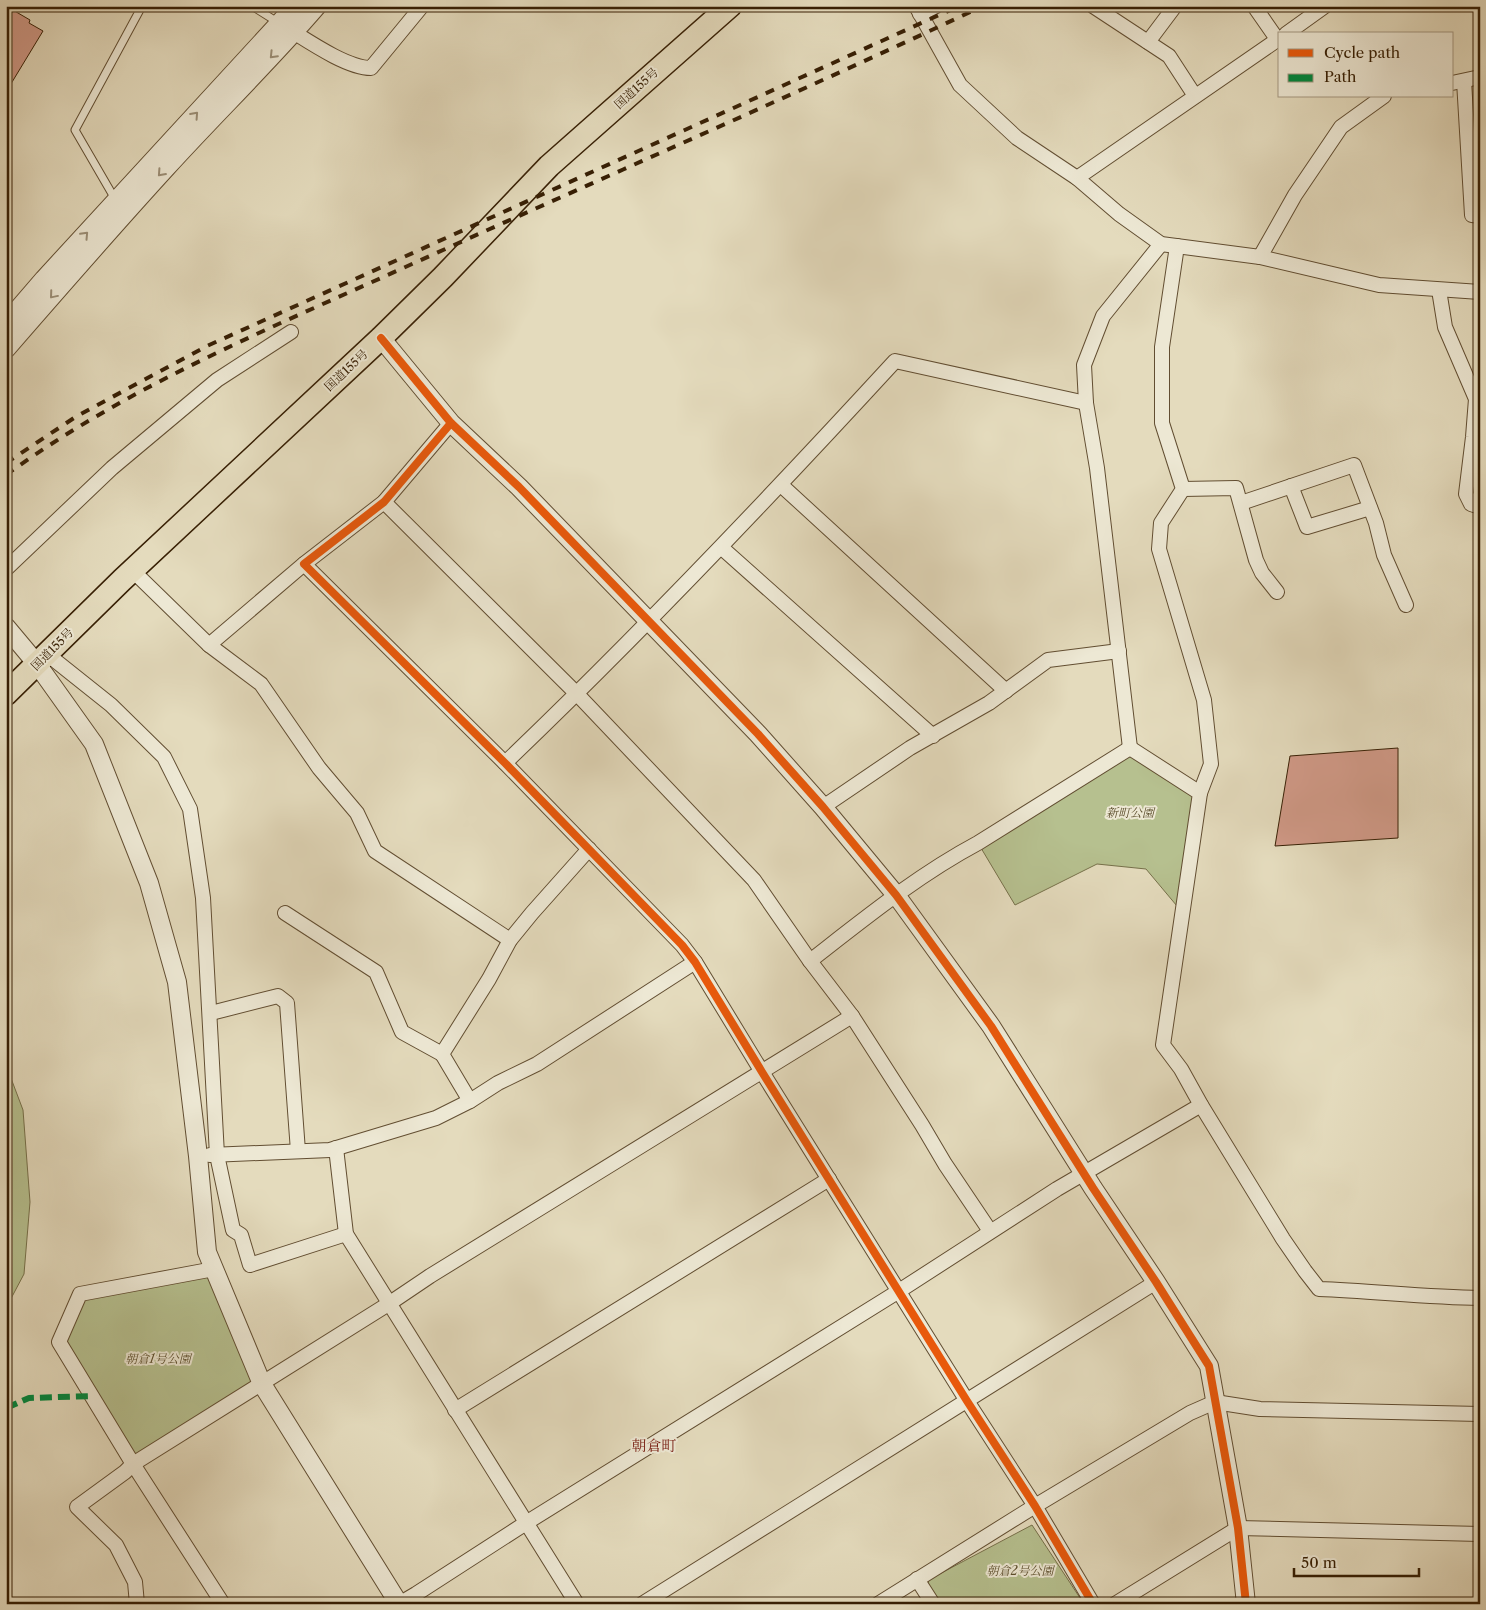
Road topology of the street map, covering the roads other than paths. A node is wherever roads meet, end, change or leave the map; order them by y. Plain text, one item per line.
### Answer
1 (142, 6) edge
2 (252, 6) edge
3 (294, 6) edge
4 (317, 6) edge
5 (422, 6) edge
6 (730, 6) edge
7 (936, 6) edge
8 (1093, 6) edge
9 (1175, 6) edge
10 (1254, 6) edge
11 (1325, 6) edge
12 (918, 10) edge
13 (279, 23) junction
14 (294, 32) junction
15 (1288, 32) edge
16 (1278, 34) edge
17 (1278, 39) edge
18 (1148, 42) junction
19 (1480, 77) edge
20 (1458, 82) edge
21 (1195, 96) junction
22 (1381, 98) edge
23 (1077, 178) junction
24 (120, 208) junction
25 (1480, 216) edge
26 (1161, 244) junction
27 (1176, 246) junction
28 (1260, 257) junction
29 (1439, 290) junction
30 (1480, 292) edge
31 (6, 324) edge
32 (291, 332) dead end
33 (381, 338) junction
34 (6, 350) edge
35 (1086, 402) junction
36 (451, 423) junction
37 (781, 485) junction
38 (1291, 486) junction
39 (1183, 489) junction
40 (384, 502) junction
41 (1241, 503) junction
42 (1480, 507) edge
43 (1370, 508) junction
44 (722, 548) junction
45 (304, 564) junction
46 (6, 569) edge
47 (132, 570) junction
48 (1276, 592) dead end
49 (1406, 605) dead end
50 (648, 621) junction
51 (6, 627) edge
52 (209, 645) junction
53 (1119, 651) junction
54 (42, 659) junction
55 (1006, 691) junction
56 (6, 694) edge
57 (577, 694) junction
58 (933, 736) junction
59 (1130, 748) junction
60 (505, 764) junction
61 (1200, 793) junction
62 (823, 807) junction
63 (589, 849) junction
64 (896, 895) junction
65 (285, 913) dead end
66 (510, 940) junction
67 (810, 961) junction
68 (695, 962) junction
69 (211, 1013) junction
70 (852, 1016) junction
71 (442, 1054) junction
72 (762, 1072) junction
73 (470, 1101) junction
74 (1201, 1105) junction
75 (336, 1148) junction
76 (298, 1151) junction
77 (217, 1155) junction
78 (198, 1156) junction
79 (1083, 1172) junction
80 (829, 1179) junction
81 (990, 1231) junction
82 (346, 1234) junction
83 (214, 1270) junction
84 (1156, 1282) junction
85 (899, 1291) junction
86 (1480, 1298) edge
87 (390, 1303) junction
88 (262, 1384) junction
89 (967, 1401) junction
90 (1215, 1402) junction
91 (455, 1410) junction
92 (1480, 1414) edge
93 (133, 1464) junction
94 (1035, 1506) junction
95 (526, 1523) junction
96 (1238, 1528) junction
97 (1480, 1534) edge
98 (918, 1579) junction
99 (137, 1604) edge
100 (223, 1604) edge
101 (399, 1604) edge
102 (578, 1604) edge
103 (642, 1604) edge
104 (878, 1604) edge
105 (932, 1604) edge
106 (1093, 1604) edge
107 (1115, 1604) edge
108 (1246, 1604) edge

1 - 24 lane
2 - 13 lane
3 - 13 street
4 - 14 street
5 - 14 street
6 - 33 highway, 国道155号
7 - 12 street
8 - 18 street
9 - 18 street
10 - 16 street
11 - 15 street
12 - 23 street
13 - 14 street
24 -> 13 street
14 -> 24 street
17 - 21 street
18 - 21 street
19 - 20 street
20 - 25 street
21 - 23 street
22 - 28 street
23 - 26 street
31 -> 24 street
24 -> 34 street
26 - 27 street
26 - 35 street
27 - 28 street
27 - 39 street
28 - 29 street
29 - 30 street
29 - 42 street
32 - 46 street
33 - 36 street
33 - 47 highway, 国道155号
35 - 37 street
35 - 53 street
36 - 40 street
36 - 50 street
37 - 44 street
37 - 55 street
38 - 41 street
38 - 43 street
38 - 43 street
39 - 41 street
39 - 61 street
40 - 45 street
40 - 57 street
41 - 48 street
43 - 49 street
44 - 50 street
44 - 58 street
45 - 52 street
45 - 60 street
47 - 52 street
47 - 54 highway, 国道155号
50 - 57 street
50 - 62 street
51 - 54 street
52 - 66 street
53 - 55 street
53 - 59 street
54 - 56 highway, 国道155号
54 - 69 street
54 - 78 street
55 - 58 street
57 - 60 street
57 - 67 street
58 - 62 street
59 - 61 street
59 - 64 street
60 - 63 street
61 - 74 street
62 - 64 street
63 - 66 street
63 - 68 street
64 - 67 street
64 - 79 street
65 - 71 street
66 - 71 street
67 - 70 street
68 - 72 street
68 - 73 street
69 - 76 street
69 - 77 street
70 - 72 street
70 - 81 street
71 - 73 street
72 - 80 street
72 - 87 street
73 - 75 street
74 - 79 street
74 - 86 street
75 - 76 street
75 - 82 street
76 - 77 street
77 - 78 street
77 - 82 street
78 - 83 street
79 - 81 street
79 - 84 street
80 - 85 street
80 - 91 street
81 - 85 street
82 - 87 street
83 - 88 street
83 - 93 street
84 - 89 street
84 - 90 street
85 - 89 street
85 - 95 street
87 - 88 street
87 - 91 street
88 - 93 street
88 - 101 street
89 - 94 street
89 - 103 street
90 - 92 street
90 - 94 street
90 - 96 street
91 - 95 street
93 - 99 street
93 - 100 street
94 - 98 street
94 - 106 street
95 - 101 street
95 - 102 street
96 - 97 street
96 - 107 street
96 - 108 street
98 - 104 street
98 - 105 street

